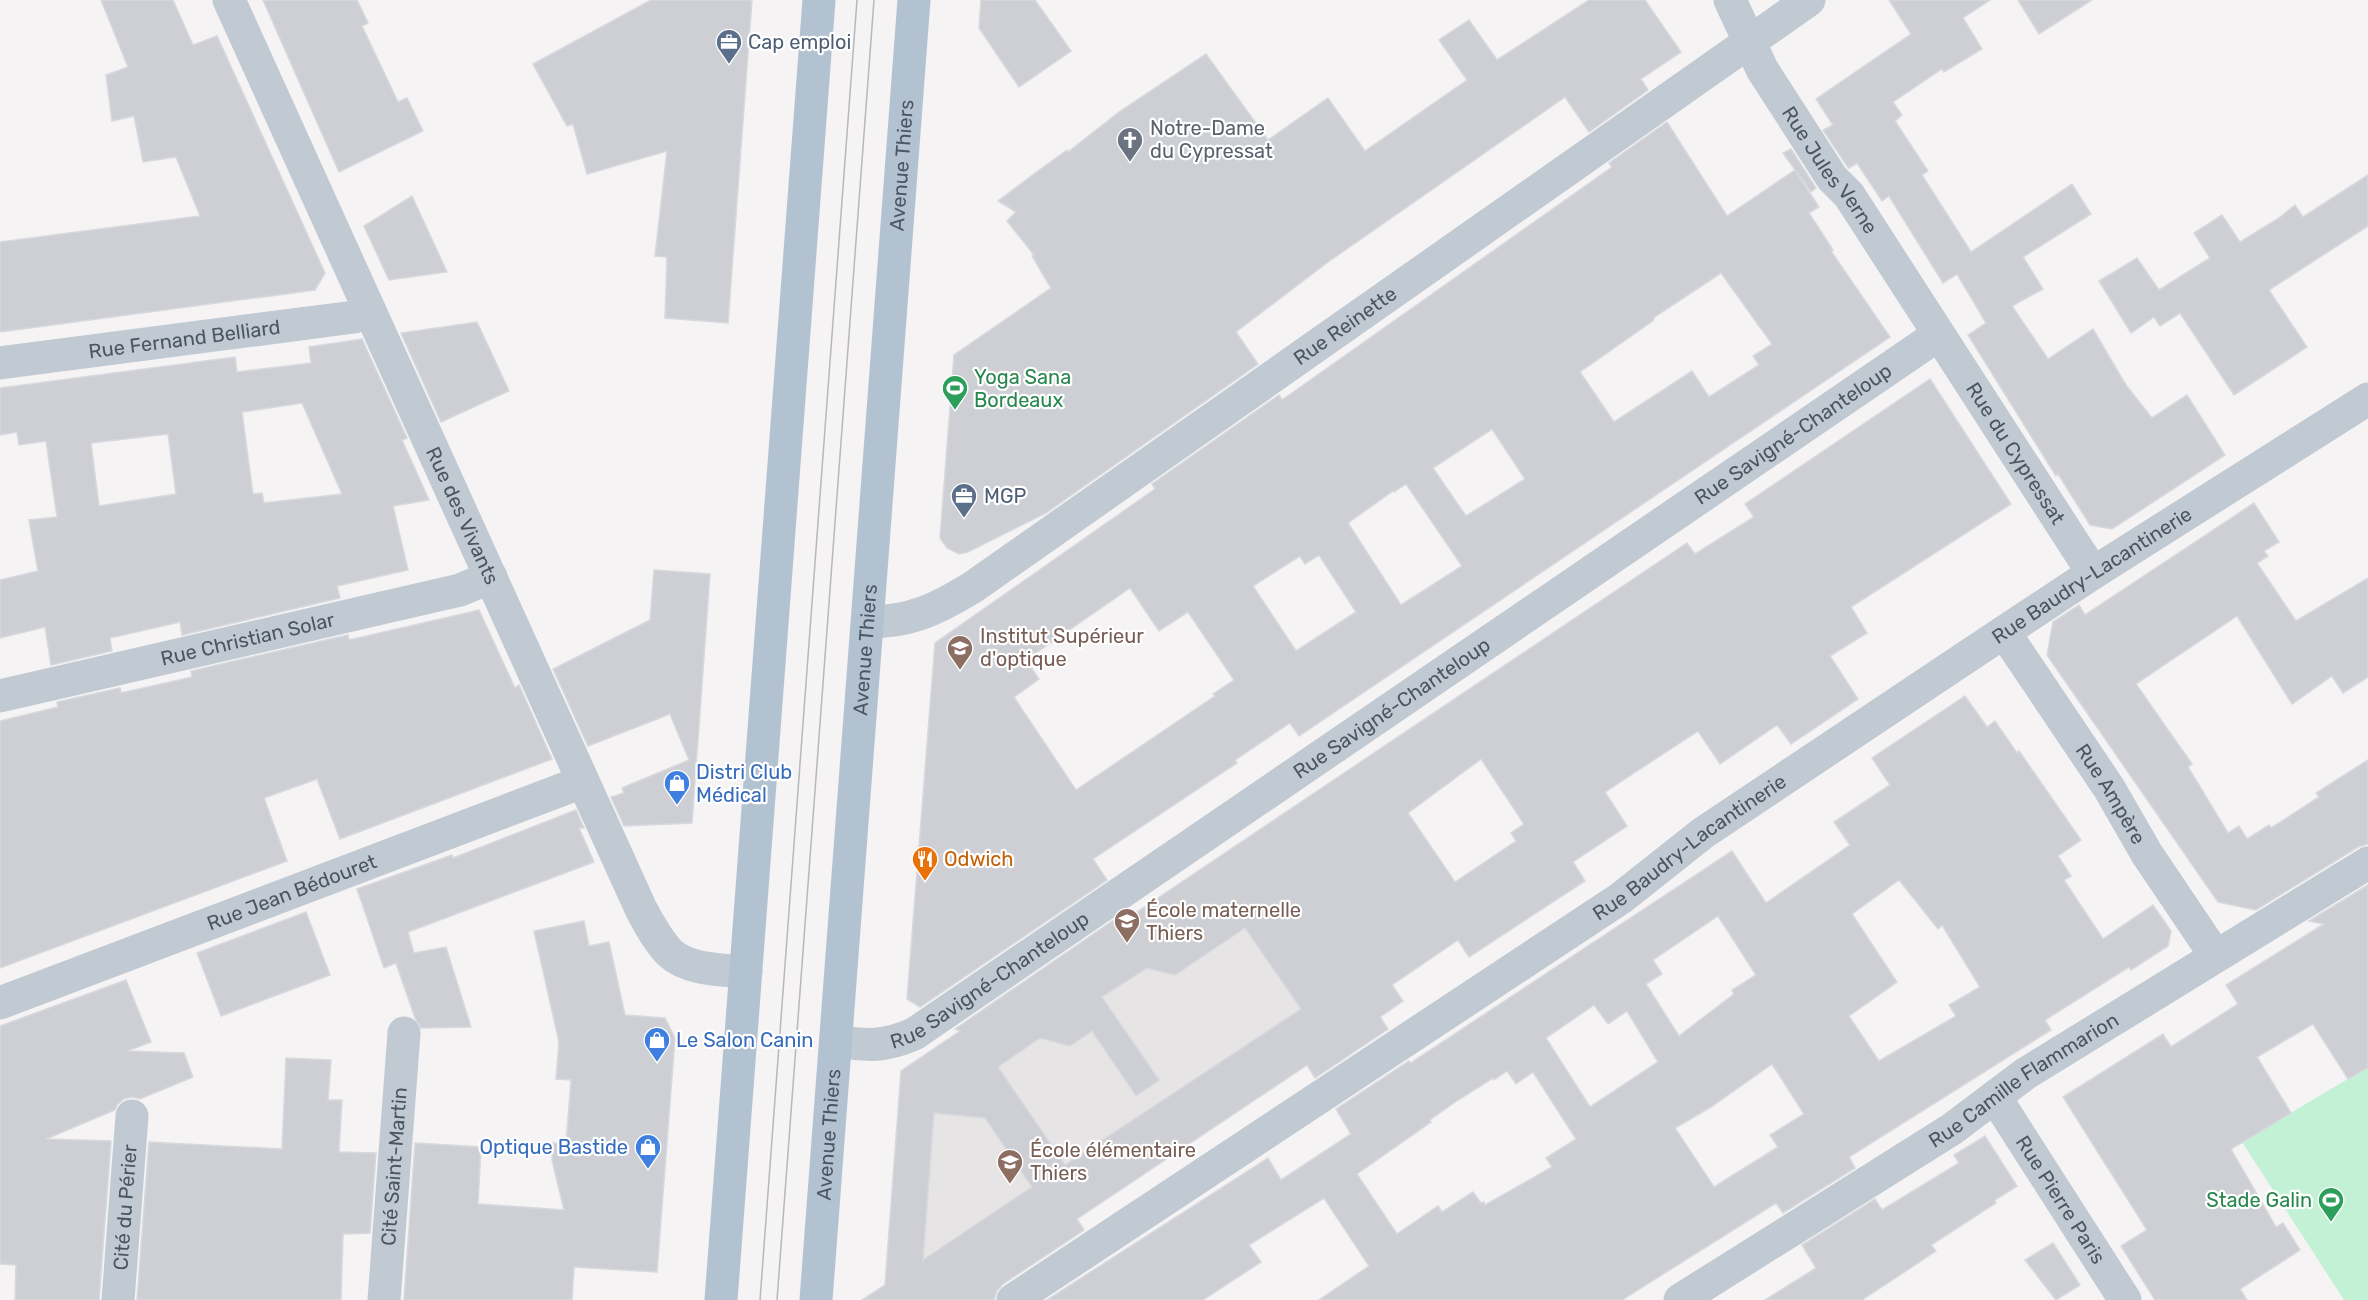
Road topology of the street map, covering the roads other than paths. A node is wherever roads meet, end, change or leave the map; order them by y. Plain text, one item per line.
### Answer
1 (229, 0) edge
2 (819, 0) edge
3 (914, 0) edge
4 (1730, 0) edge
5 (1809, 0) edge
6 (1749, 40) junction
7 (369, 310) junction
8 (1938, 335) junction
9 (0, 363) edge
10 (2368, 399) edge
11 (2093, 573) junction
12 (491, 577) junction
13 (868, 622) junction
14 (2004, 632) junction
15 (0, 696) edge
16 (582, 782) junction
17 (2368, 862) edge
18 (2215, 955) junction
19 (746, 972) junction
20 (0, 1003) edge
21 (404, 1033) dead end
22 (836, 1041) junction
23 (1995, 1098) junction
24 (132, 1116) dead end
25 (118, 1300) edge
26 (384, 1300) edge
27 (722, 1300) edge
28 (816, 1300) edge
29 (1013, 1300) edge
30 (1680, 1300) edge
31 (2125, 1300) edge

1 - 7 street, Rue des Vivants
2 - 19 main road
3 - 13 main road, Avenue Thiers
4 - 6 street, Rue Jules Verne
5 - 6 street, Rue Reinette
6 - 8 street, Rue Jules Verne
6 - 13 street, Rue Reinette
7 - 9 street, Rue Fernand Belliard
7 - 12 street, Rue des Vivants
8 - 11 street, Rue du Cypressat
8 - 22 street, Rue Savigné-Chanteloup
10 - 11 street, Rue Baudry-Lacantinerie
11 - 14 street, Rue Baudry-Lacantinerie
12 - 15 street, Rue Christian Solar
12 - 16 street, Rue des Vivants
13 - 22 main road, Avenue Thiers
14 - 18 street, Rue Ampère
14 - 29 street, Rue Baudry-Lacantinerie
16 - 19 street, Rue des Vivants
16 - 20 street, Rue Jean Bédouret
17 - 18 street, Rue Camille Flammarion
18 - 23 street, Rue Camille Flammarion
19 - 27 main road
21 - 26 street, Cité Saint-Martin
22 - 28 main road, Avenue Thiers
23 - 30 street, Rue Camille Flammarion
23 - 31 street, Rue Pierre Paris
24 - 25 street, Cité du Périer

